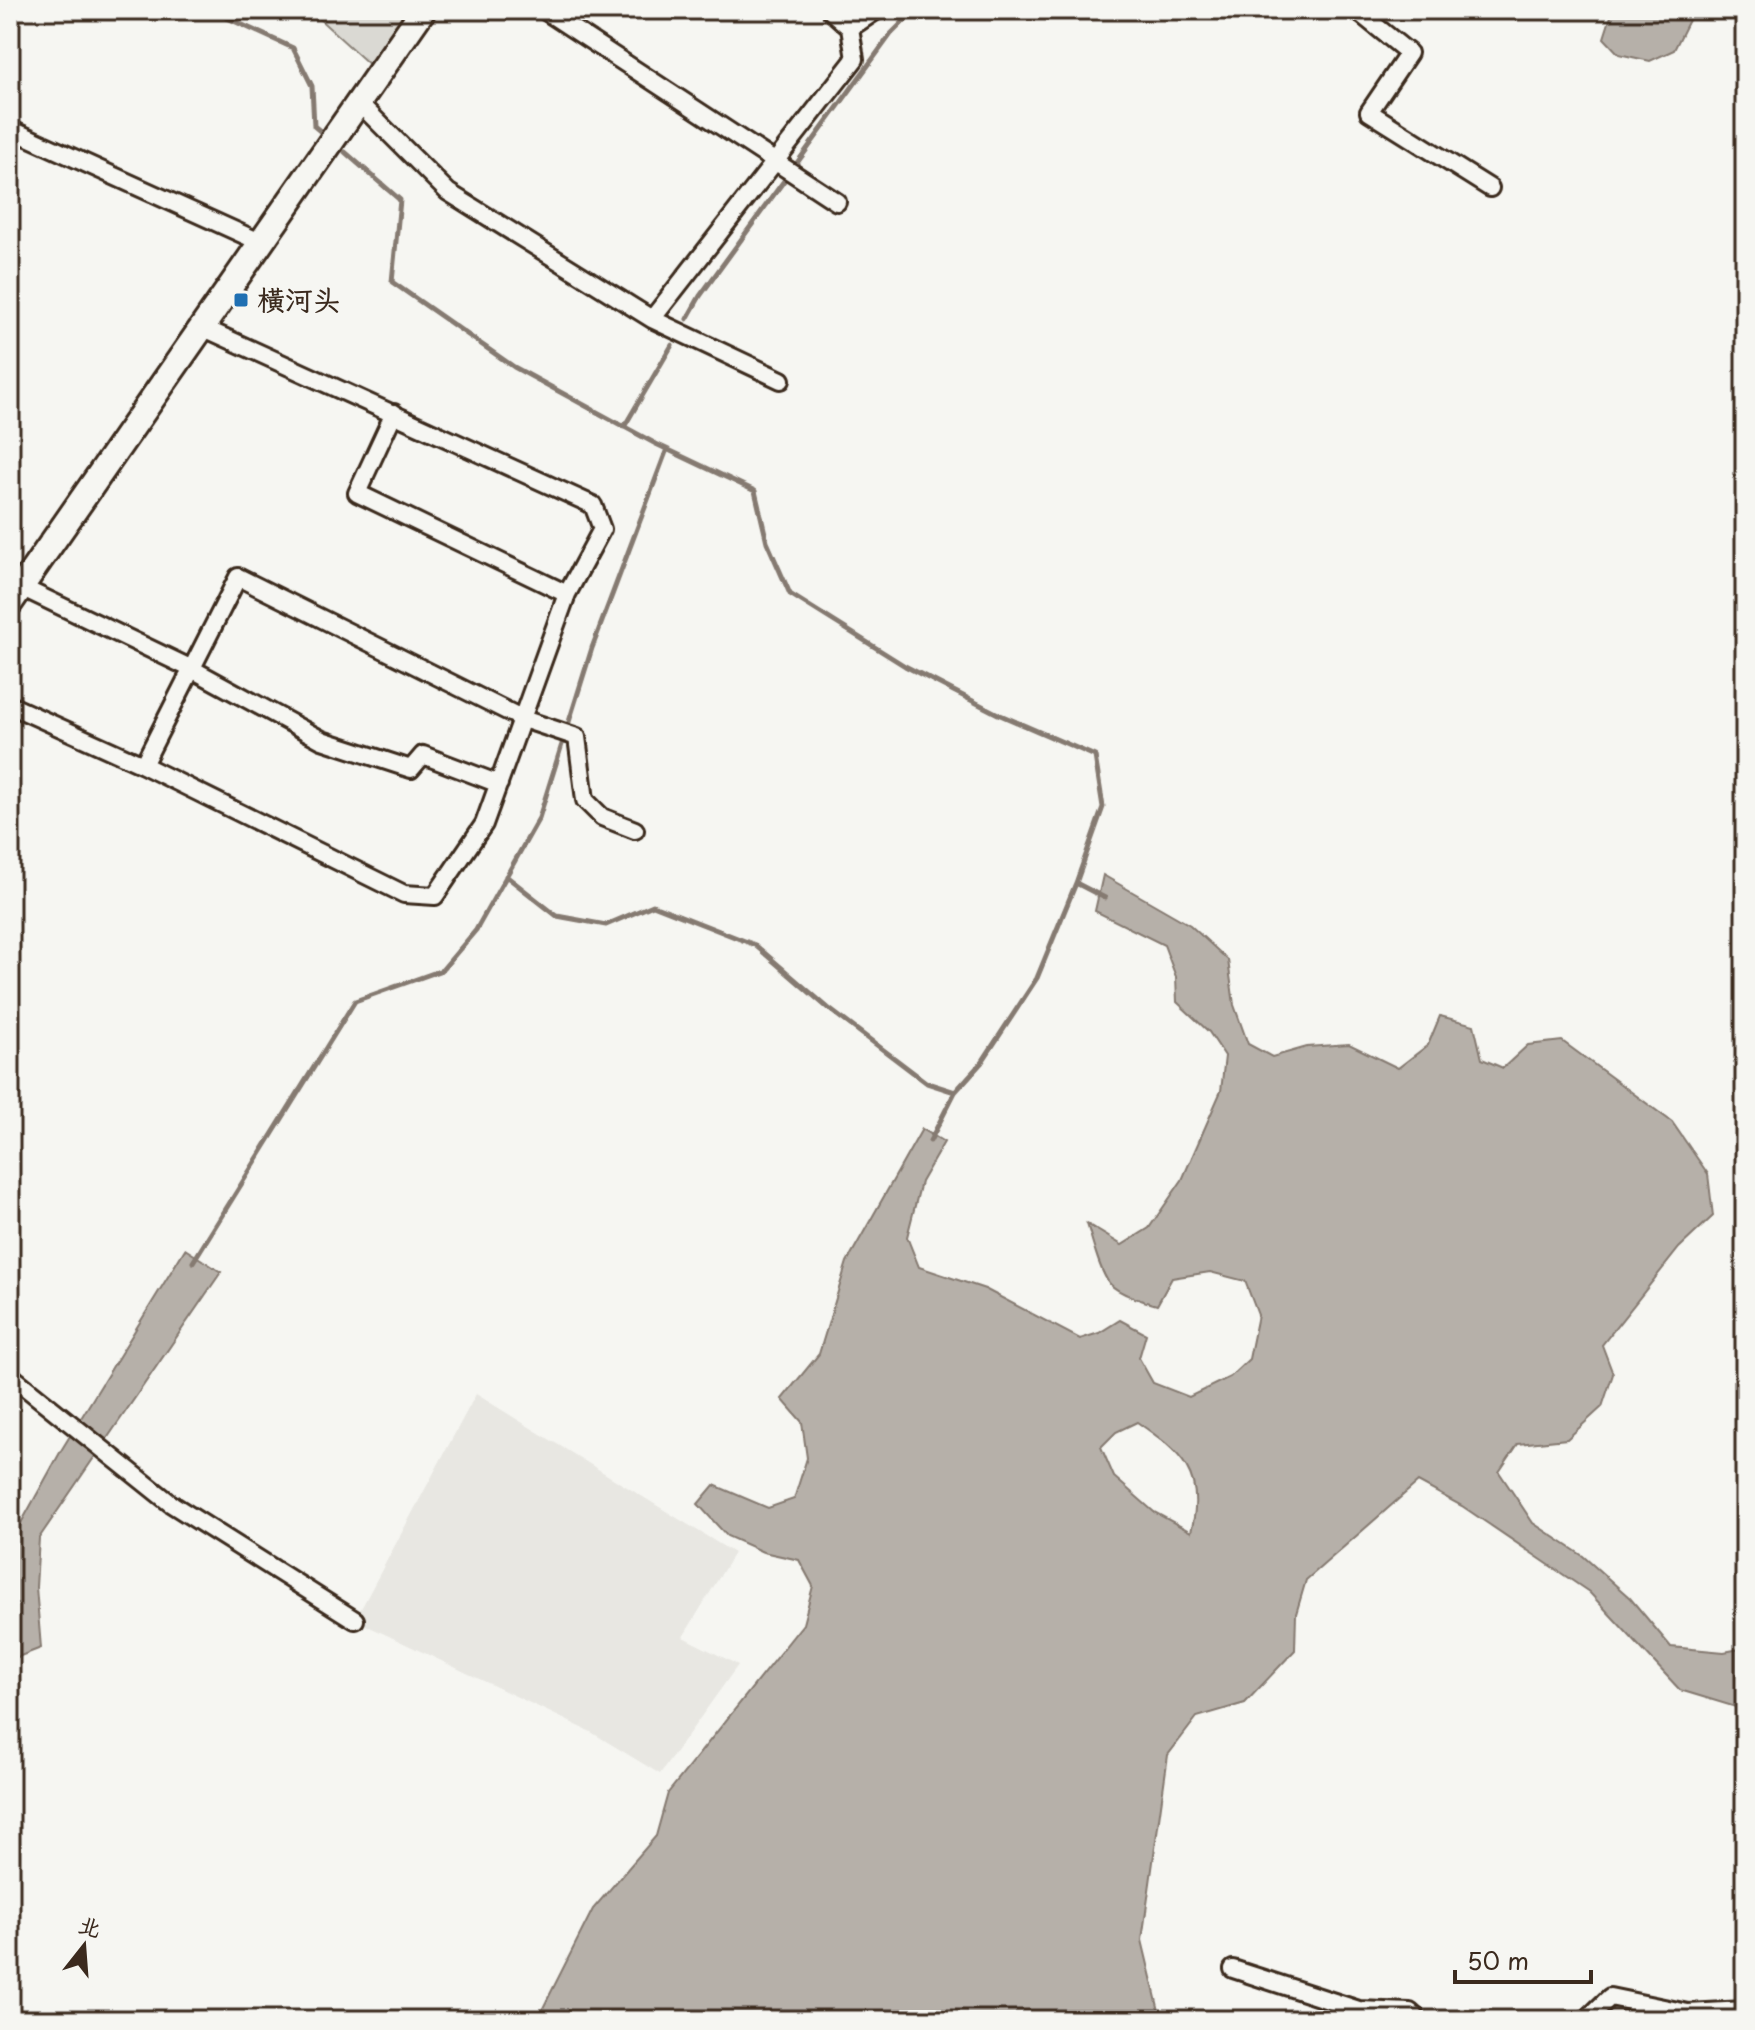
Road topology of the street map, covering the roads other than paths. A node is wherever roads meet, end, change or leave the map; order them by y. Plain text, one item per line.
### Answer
1 (423, 10) edge
2 (544, 10) edge
3 (830, 10) edge
4 (877, 10) edge
5 (1356, 10) edge
6 (850, 28) junction
7 (359, 103) junction
8 (10, 129) edge
9 (775, 161) junction
10 (1490, 188) dead end
11 (837, 202) dead end
12 (262, 243) junction
13 (652, 319) junction
14 (204, 328) junction
15 (781, 380) dead end
16 (394, 413) junction
17 (567, 594) junction
18 (16, 595) edge
19 (192, 669) junction
20 (10, 705) edge
21 (523, 719) junction
22 (143, 765) junction
23 (499, 784) junction
24 (635, 830) dead end
25 (10, 1375) edge
26 (355, 1620) dead end
27 (1233, 1969) dead end
28 (1745, 2010) edge
29 (1419, 2020) edge
30 (1586, 2020) edge

1 - 7 street
2 - 9 street
3 - 6 street
4 - 6 street
5 - 10 street
6 - 9 street
7 - 12 street
7 - 13 street
8 - 12 street
9 - 11 street
9 - 13 street
12 - 14 street
13 - 15 street
14 - 16 street
14 - 18 street
16 - 17 street
16 - 17 street
17 - 21 street
18 - 19 street
19 - 21 street
19 - 22 street
19 - 23 street
20 - 22 street
21 - 23 street
21 - 24 street
22 - 23 street
25 - 26 street
27 - 29 street
28 - 30 street

